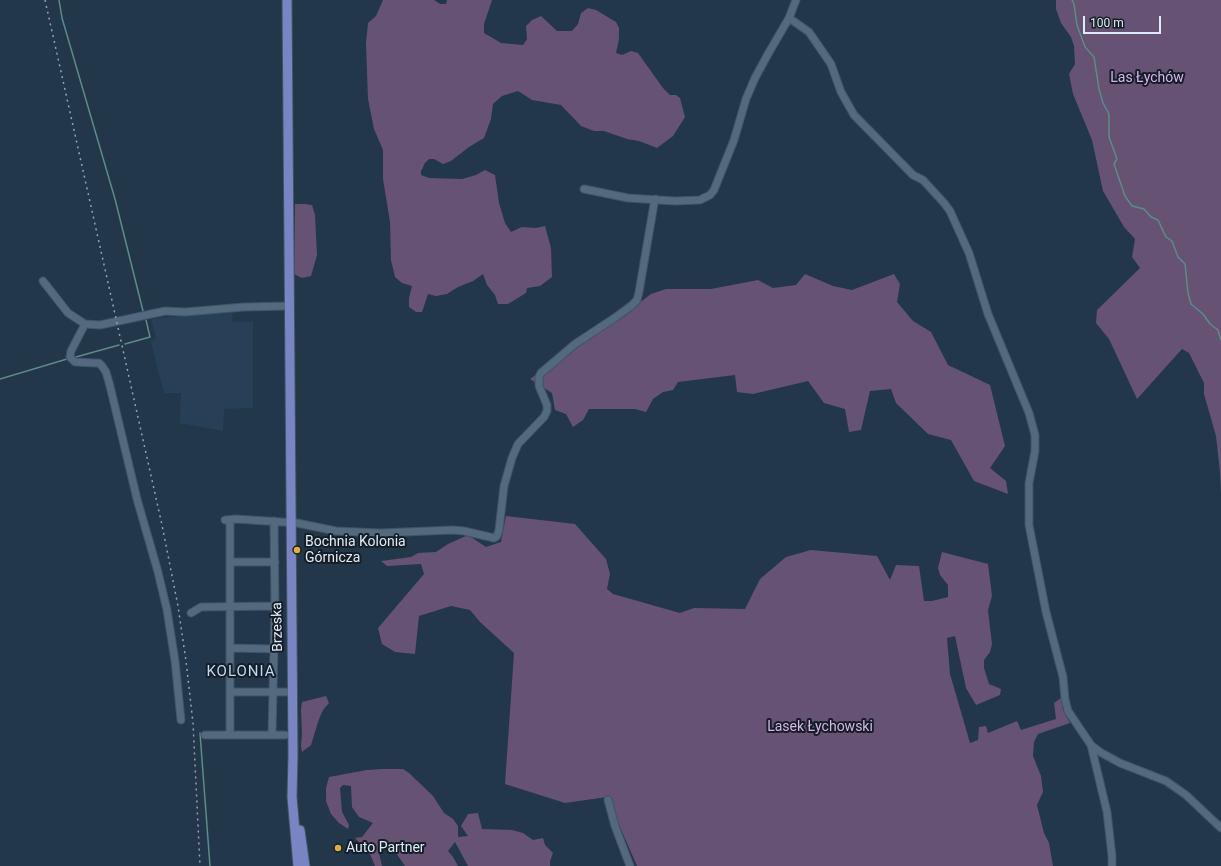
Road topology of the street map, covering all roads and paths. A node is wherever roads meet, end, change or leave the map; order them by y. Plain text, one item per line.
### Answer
1 (287, 0) edge
2 (796, 0) edge
3 (789, 18) junction
4 (584, 189) dead end
5 (656, 199) junction
6 (43, 281) dead end
7 (289, 306) junction
8 (85, 324) junction
9 (274, 521) junction
10 (291, 522) junction
11 (230, 562) junction
12 (275, 562) junction
13 (230, 606) junction
14 (275, 606) junction
15 (191, 613) dead end
16 (230, 648) junction
17 (275, 649) junction
18 (230, 692) junction
19 (274, 692) junction
20 (292, 692) junction
21 (181, 720) dead end
22 (272, 734) junction
23 (205, 735) dead end
24 (230, 735) junction
25 (284, 735) dead end
26 (1091, 745) junction
27 (293, 755) junction
28 (608, 800) dead end
29 (1221, 828) edge
30 (296, 851) junction
31 (295, 866) edge
32 (298, 866) edge
33 (305, 866) edge
34 (630, 866) edge
35 (1112, 866) edge

1 - 7 main road, Brzeska
2 - 3 street
3 - 5 street
3 - 26 street
4 - 5 street
5 - 10 street
6 - 8 street
7 - 8 street
7 - 10 main road, Brzeska
8 - 21 street
9 - 10 street
9 - 11 street
9 - 12 street
10 - 20 main road, Brzeska
11 - 12 street
11 - 13 street
12 - 14 street
13 - 14 street
13 - 15 street
13 - 16 street
14 - 17 street
16 - 17 street
16 - 18 street
17 - 19 street
18 - 19 street
18 - 24 street
19 - 20 street
19 - 22 street
20 - 27 main road, Brzeska
22 - 24 street
22 - 25 street
23 - 24 street
26 - 29 street
26 - 35 street
27 - 30 main road, Brzeska
27 - 33 main road, Brzeska
28 - 34 street
30 - 31 main road, Brzeska
30 - 32 main road, Brzeska

